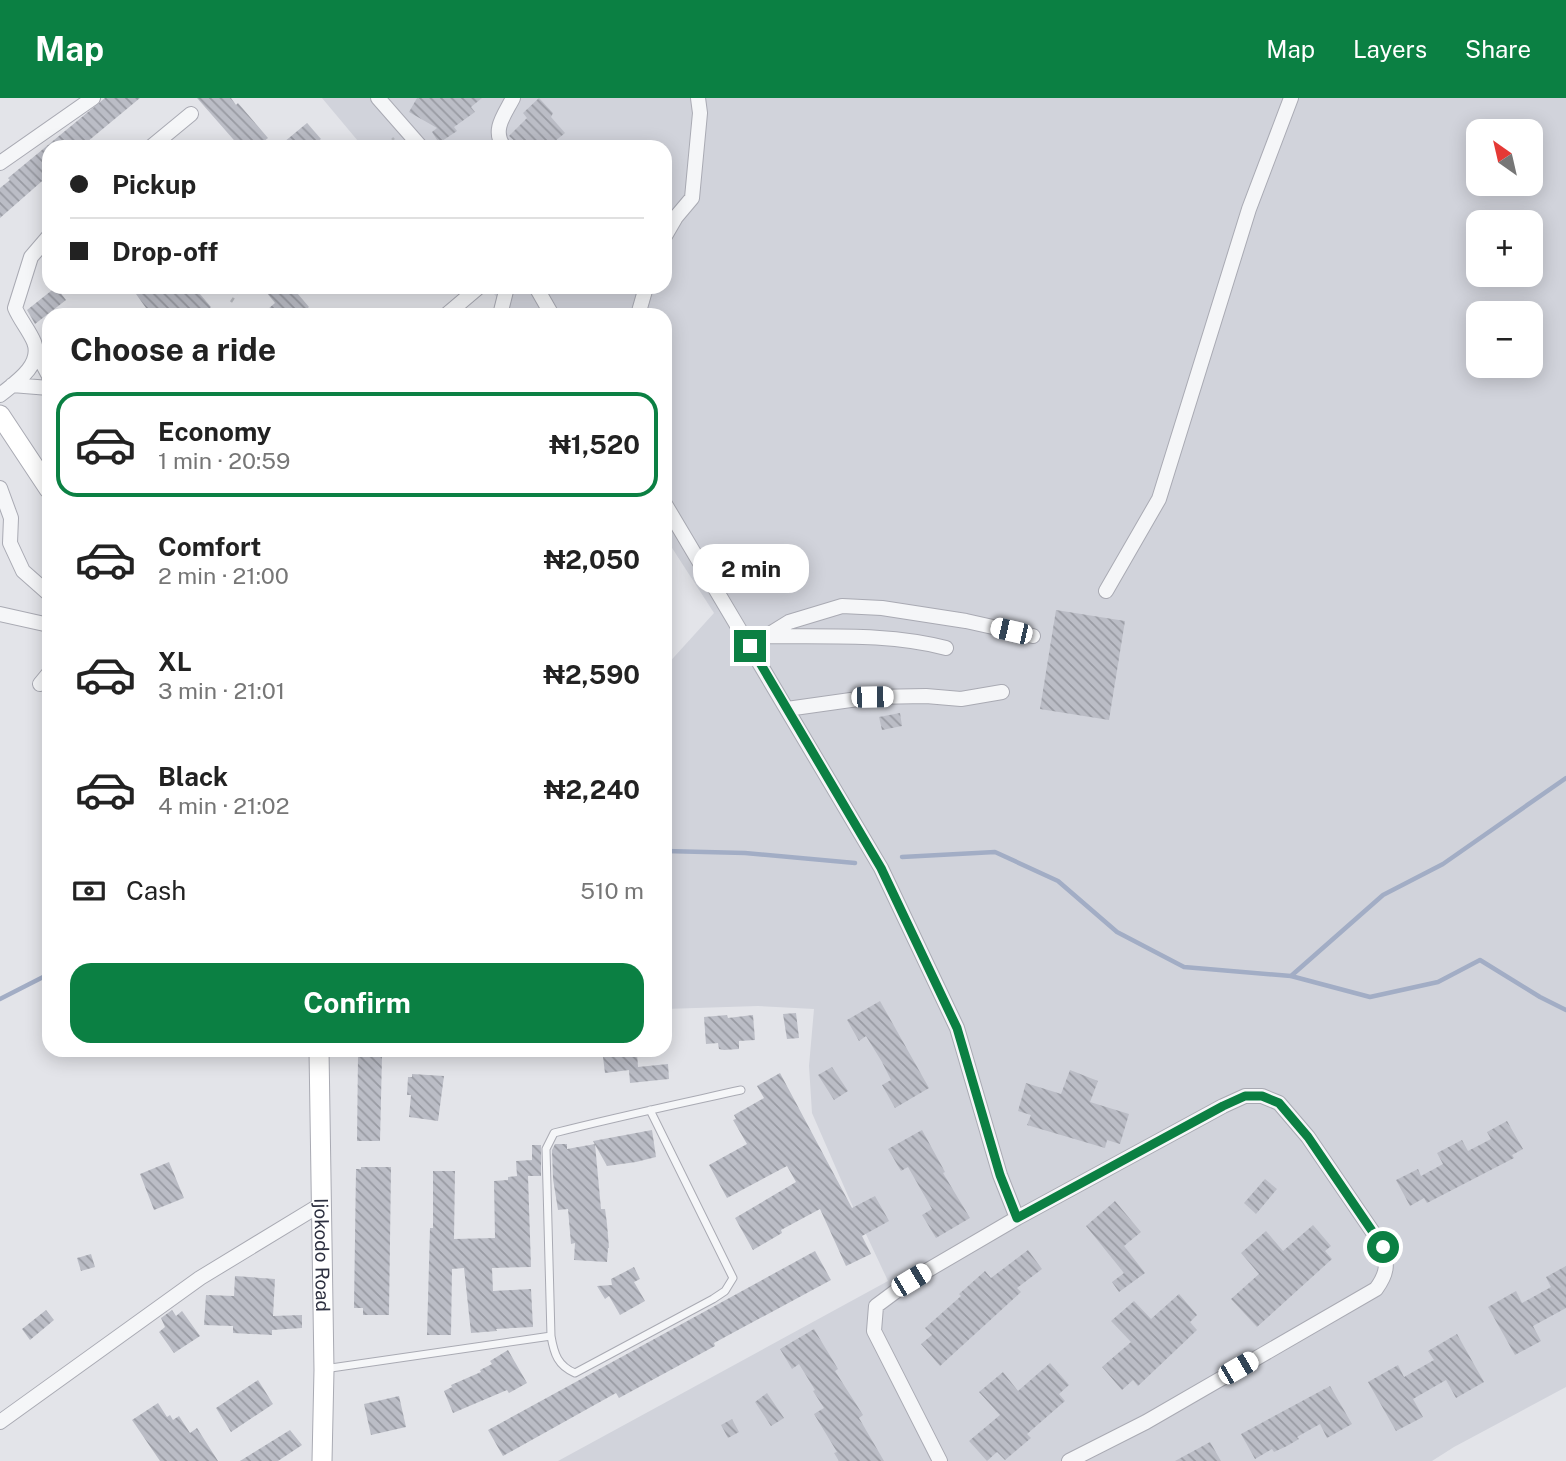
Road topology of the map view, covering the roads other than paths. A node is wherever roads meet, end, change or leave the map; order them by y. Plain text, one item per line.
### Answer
1 (93, 98) edge
2 (378, 98) edge
3 (513, 98) edge
4 (698, 98) edge
5 (1292, 98) edge
6 (191, 114) dead end
7 (159, 140) edge
8 (415, 140) edge
9 (499, 140) edge
10 (0, 163) edge
11 (672, 224) edge
12 (42, 244) edge
13 (471, 294) edge
14 (454, 308) edge
15 (37, 353) junction
16 (42, 363) edge
17 (42, 388) edge
18 (6, 390) edge
19 (0, 415) edge
20 (42, 478) edge
21 (0, 488) edge
22 (672, 525) edge
23 (42, 588) edge
24 (1106, 591) dead end
25 (0, 614) edge
26 (42, 623) edge
27 (766, 636) junction
28 (1033, 636) dead end
29 (750, 646) junction
30 (946, 648) dead end
31 (1002, 692) dead end
32 (787, 709) junction
33 (319, 1057) edge
34 (741, 1090) dead end
35 (650, 1110) junction
36 (320, 1205) junction
37 (1017, 1218) junction
38 (551, 1336) junction
39 (324, 1370) junction
40 (0, 1422) edge
41 (322, 1461) edge
42 (940, 1461) edge
43 (1069, 1461) edge

1 - 10 street
2 - 8 street
3 - 9 street
4 - 11 street
5 - 24 street
6 - 7 street
12 - 15 street
13 - 14 street
15 - 16 street
15 - 18 street
17 - 18 street
19 - 20 main road
21 - 23 street
22 - 29 street
25 - 26 street
27 - 28 street
27 - 29 street
27 - 30 street
29 - 32 street
31 - 32 street
32 - 37 street
33 - 36 main road, Ijokodo Road
34 - 35 lane
35 - 38 lane
35 - 38 lane
36 - 39 main road, Ijokodo Road
36 - 40 street
37 - 42 street
37 - 43 street
38 - 39 lane
39 - 41 main road, Ijokodo Road

